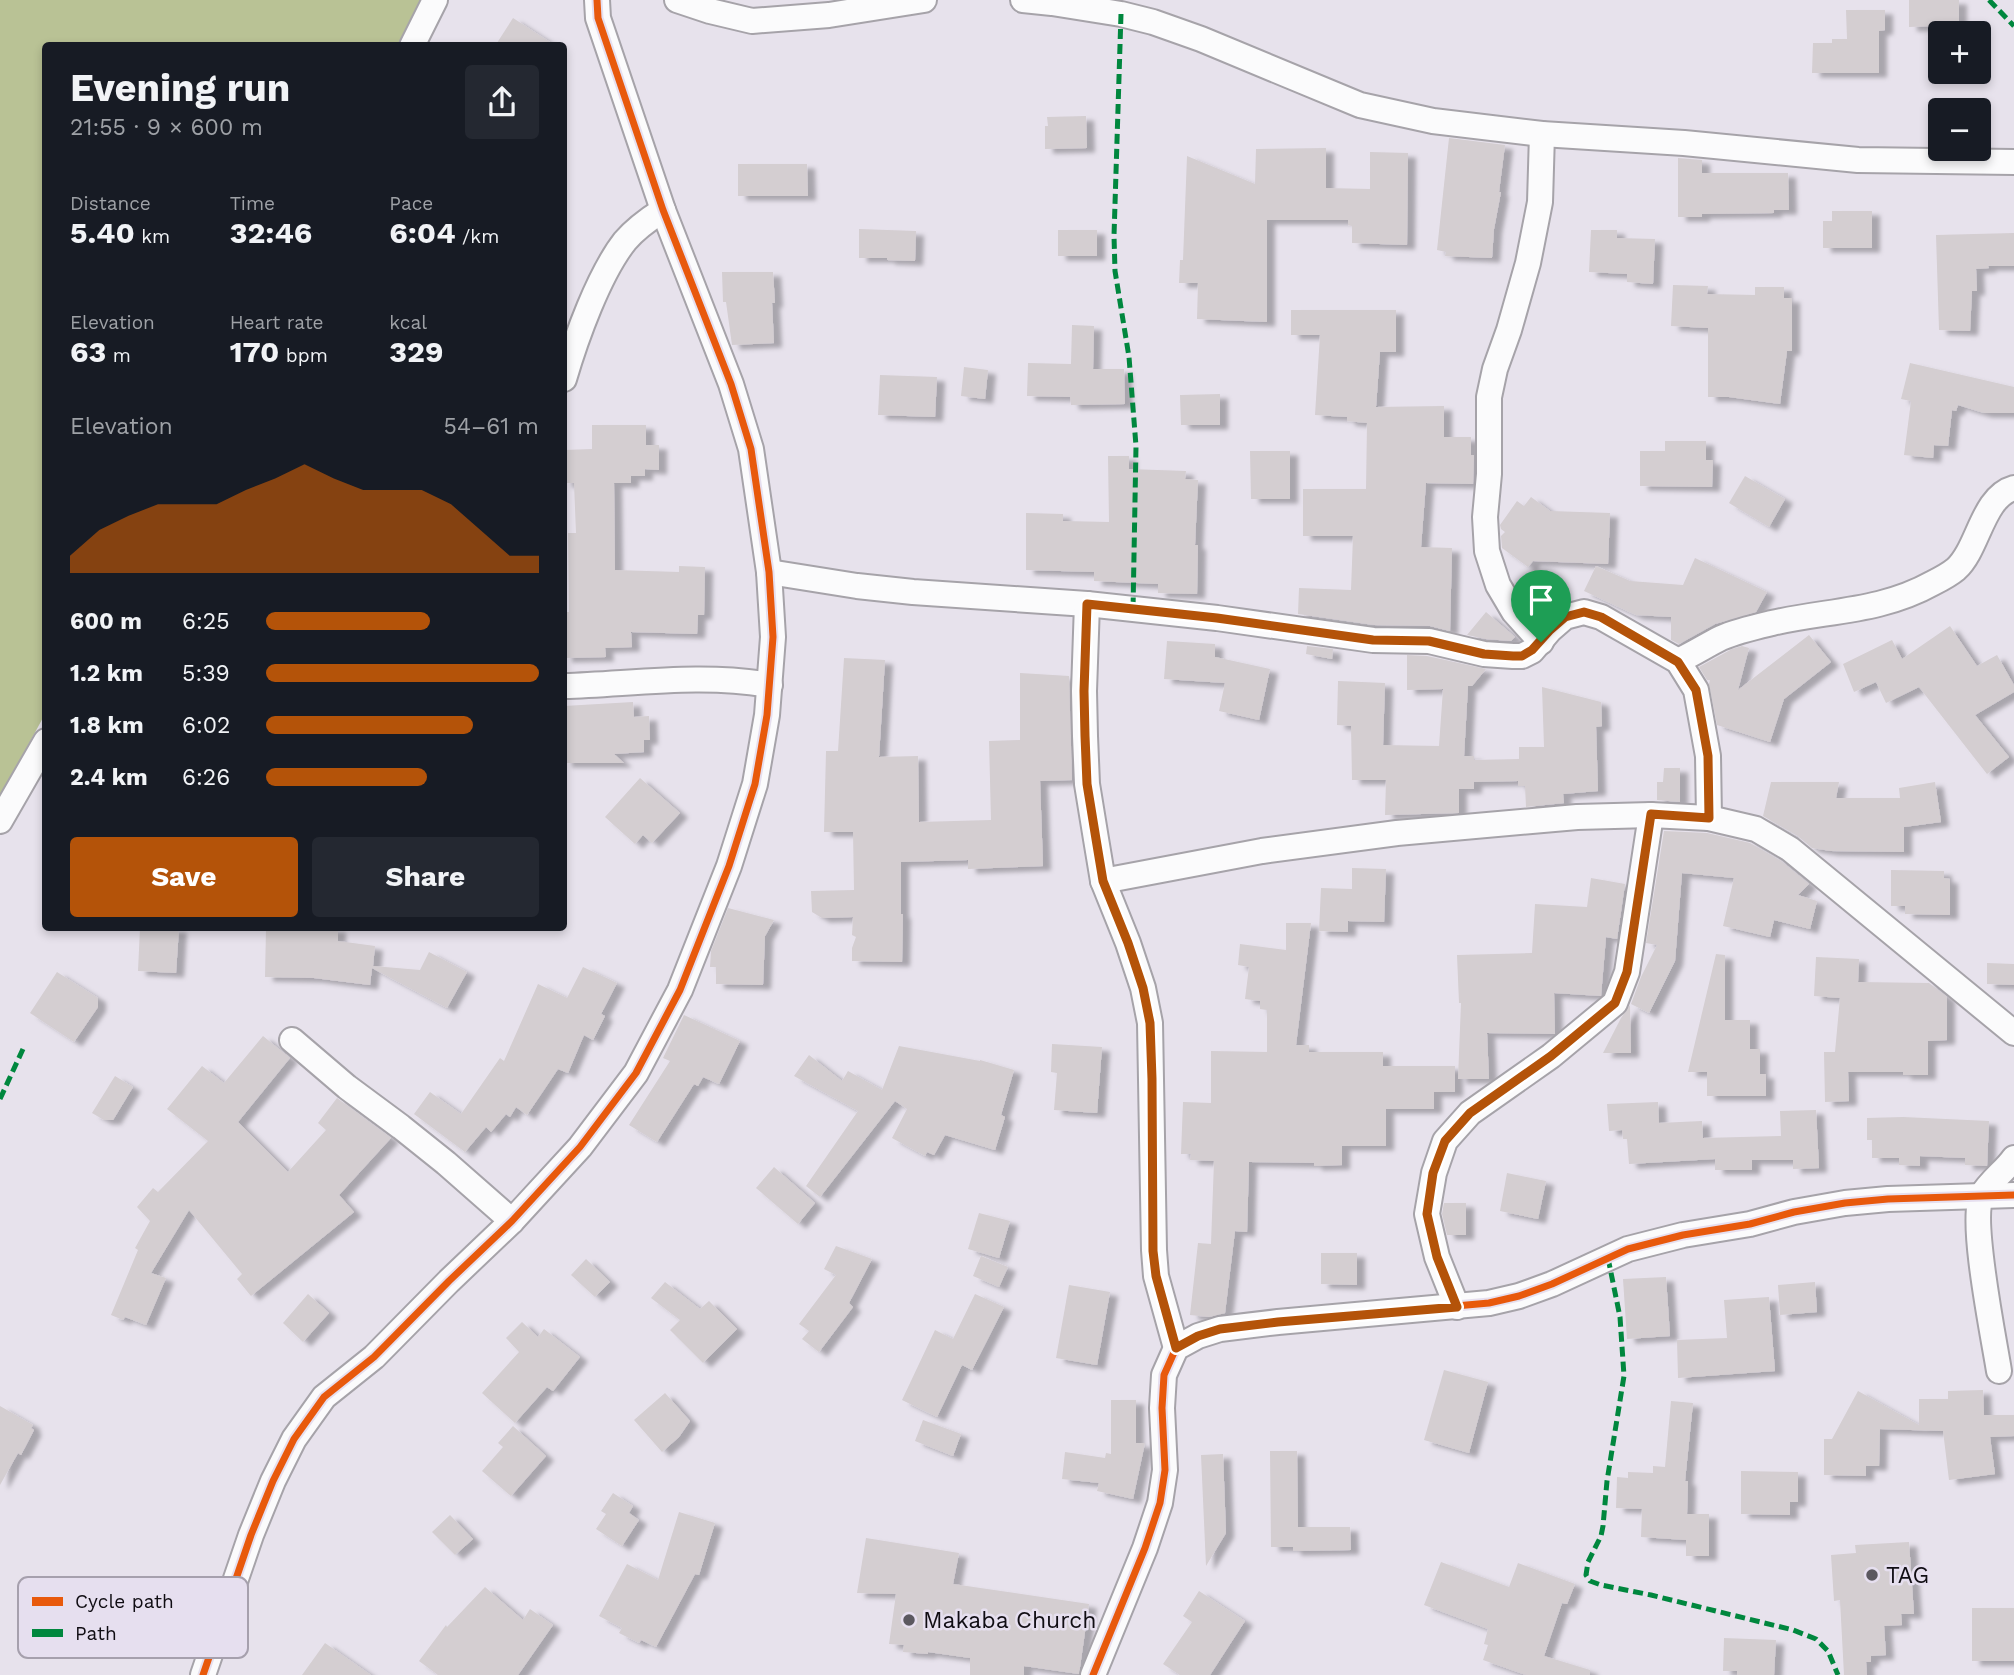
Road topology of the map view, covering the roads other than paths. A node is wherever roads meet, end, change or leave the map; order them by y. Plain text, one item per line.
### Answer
1 (435, 0) edge
2 (597, 0) edge
3 (677, 0) edge
4 (924, 0) edge
5 (1023, 0) edge
6 (414, 42) edge
7 (1542, 134) junction
8 (2014, 162) edge
9 (663, 209) junction
10 (567, 371) edge
11 (2014, 488) edge
12 (769, 572) junction
13 (1087, 604) junction
14 (1541, 642) junction
15 (1678, 662) junction
16 (770, 685) junction
17 (567, 686) edge
18 (42, 748) edge
19 (1651, 814) junction
20 (1709, 818) junction
21 (0, 821) edge
22 (1103, 881) junction
23 (2014, 1033) edge
24 (292, 1041) dead end
25 (2014, 1158) edge
26 (2014, 1195) edge
27 (1981, 1196) junction
28 (512, 1221) junction
29 (1457, 1307) junction
30 (1176, 1348) junction
31 (1999, 1371) dead end
32 (237, 1577) edge
33 (209, 1658) edge
34 (203, 1675) edge
35 (1093, 1675) edge

1 - 6 street
2 - 9 street
3 - 4 street
5 - 7 street
7 - 8 street
7 - 14 street
9 - 10 street
9 - 12 street
11 - 15 street
12 - 13 street
12 - 16 street
13 - 14 street
13 - 22 street
14 - 15 street
15 - 20 street
16 - 17 street
16 - 28 street
18 - 21 street
19 - 20 street
19 - 22 street
19 - 29 street
20 - 23 street
22 - 30 street
24 - 28 street
25 - 27 street
26 - 27 street
27 - 29 street
27 - 31 street
28 - 32 street
29 - 30 street
30 - 35 street
33 - 34 street

